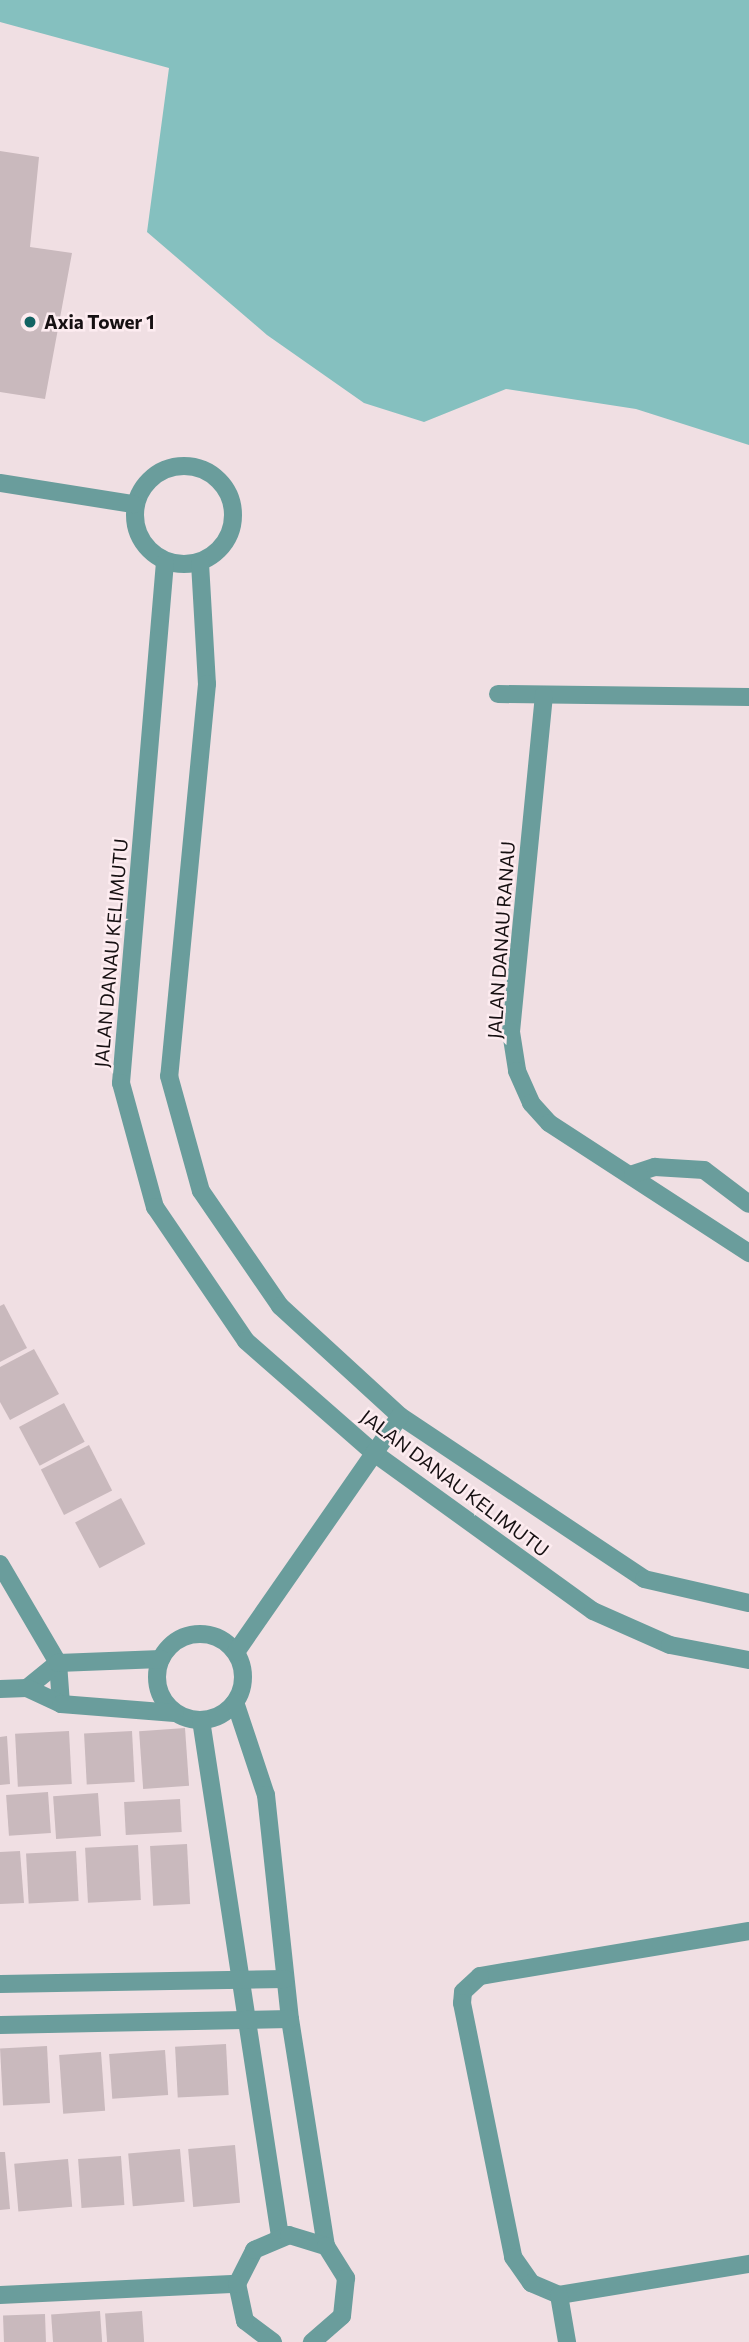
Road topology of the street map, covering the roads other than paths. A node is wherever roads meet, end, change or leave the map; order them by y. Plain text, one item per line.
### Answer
1 (0, 483) edge
2 (133, 505) junction
3 (165, 562) junction
4 (200, 563) junction
5 (498, 694) dead end
6 (544, 695) junction
7 (749, 697) edge
8 (633, 1174) junction
9 (749, 1204) edge
10 (749, 1253) edge
11 (400, 1416) junction
12 (374, 1453) junction
13 (0, 1564) edge
14 (749, 1603) edge
15 (236, 1652) junction
16 (161, 1658) junction
17 (749, 1660) edge
18 (58, 1663) junction
19 (27, 1688) junction
20 (0, 1689) edge
21 (236, 1702) junction
22 (61, 1704) junction
23 (175, 1713) junction
24 (201, 1720) junction
25 (749, 1931) edge
26 (285, 1979) junction
27 (243, 1980) junction
28 (0, 1984) edge
29 (290, 2018) junction
30 (248, 2020) junction
31 (0, 2025) edge
32 (280, 2236) junction
33 (326, 2246) junction
34 (749, 2264) edge
35 (237, 2284) junction
36 (0, 2295) edge
37 (559, 2295) junction
38 (273, 2342) edge
39 (312, 2342) edge
40 (567, 2342) edge

1 - 2 street
2 - 3 street
2 - 4 street
3 - 4 street
3 - 12 street, JALAN DANAU KELIMUTU
4 - 11 street, JALAN DANAU KELIMUTU
5 - 6 street
6 - 7 street
6 - 8 street, JALAN DANAU RANAU
8 - 9 street
8 - 10 street, JALAN DANAU RANAU
11 - 12 street
11 - 14 street, JALAN DANAU KELIMUTU
12 - 15 street
12 - 17 street, JALAN DANAU KELIMUTU
13 - 18 street
15 - 16 street
15 - 21 street
16 - 18 street
16 - 23 street
18 - 19 street
18 - 22 street
19 - 20 street
19 - 22 street
21 - 24 street
21 - 26 street
22 - 23 street
23 - 24 street
24 - 27 street
25 - 37 street
26 - 27 street
26 - 29 street
27 - 28 street
27 - 30 street
29 - 30 street
29 - 33 street
30 - 31 street
30 - 32 street
32 - 33 street
32 - 35 street
33 - 39 street
34 - 37 street
35 - 36 street
35 - 38 street
37 - 40 street

